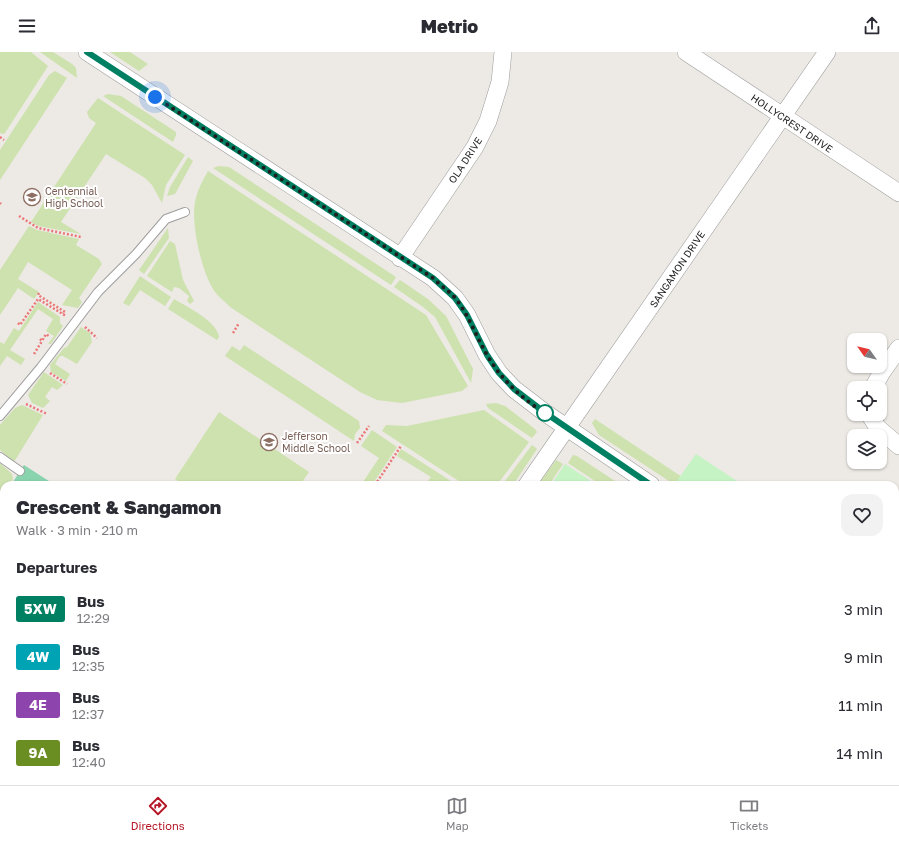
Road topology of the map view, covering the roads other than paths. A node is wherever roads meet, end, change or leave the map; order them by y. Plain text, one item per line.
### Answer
1 (87, 52) edge
2 (503, 52) edge
3 (686, 52) edge
4 (827, 52) edge
5 (782, 117) junction
6 (899, 193) edge
7 (185, 212) dead end
8 (400, 258) junction
9 (899, 348) edge
10 (877, 381) edge
11 (0, 416) edge
12 (874, 421) edge
13 (567, 429) junction
14 (899, 446) edge
15 (0, 457) edge
16 (20, 471) dead end
17 (530, 481) edge
18 (645, 481) edge

1 - 8 street
2 - 8 street, OLA DRIVE
3 - 5 street, HOLLYCREST DRIVE
4 - 5 street, SANGAMON DRIVE
5 - 6 street, HOLLYCREST DRIVE
5 - 13 street, SANGAMON DRIVE
7 - 11 lane
8 - 13 street
9 - 10 street
12 - 14 street
13 - 17 street, SANGAMON DRIVE
13 - 18 street
15 - 16 lane

